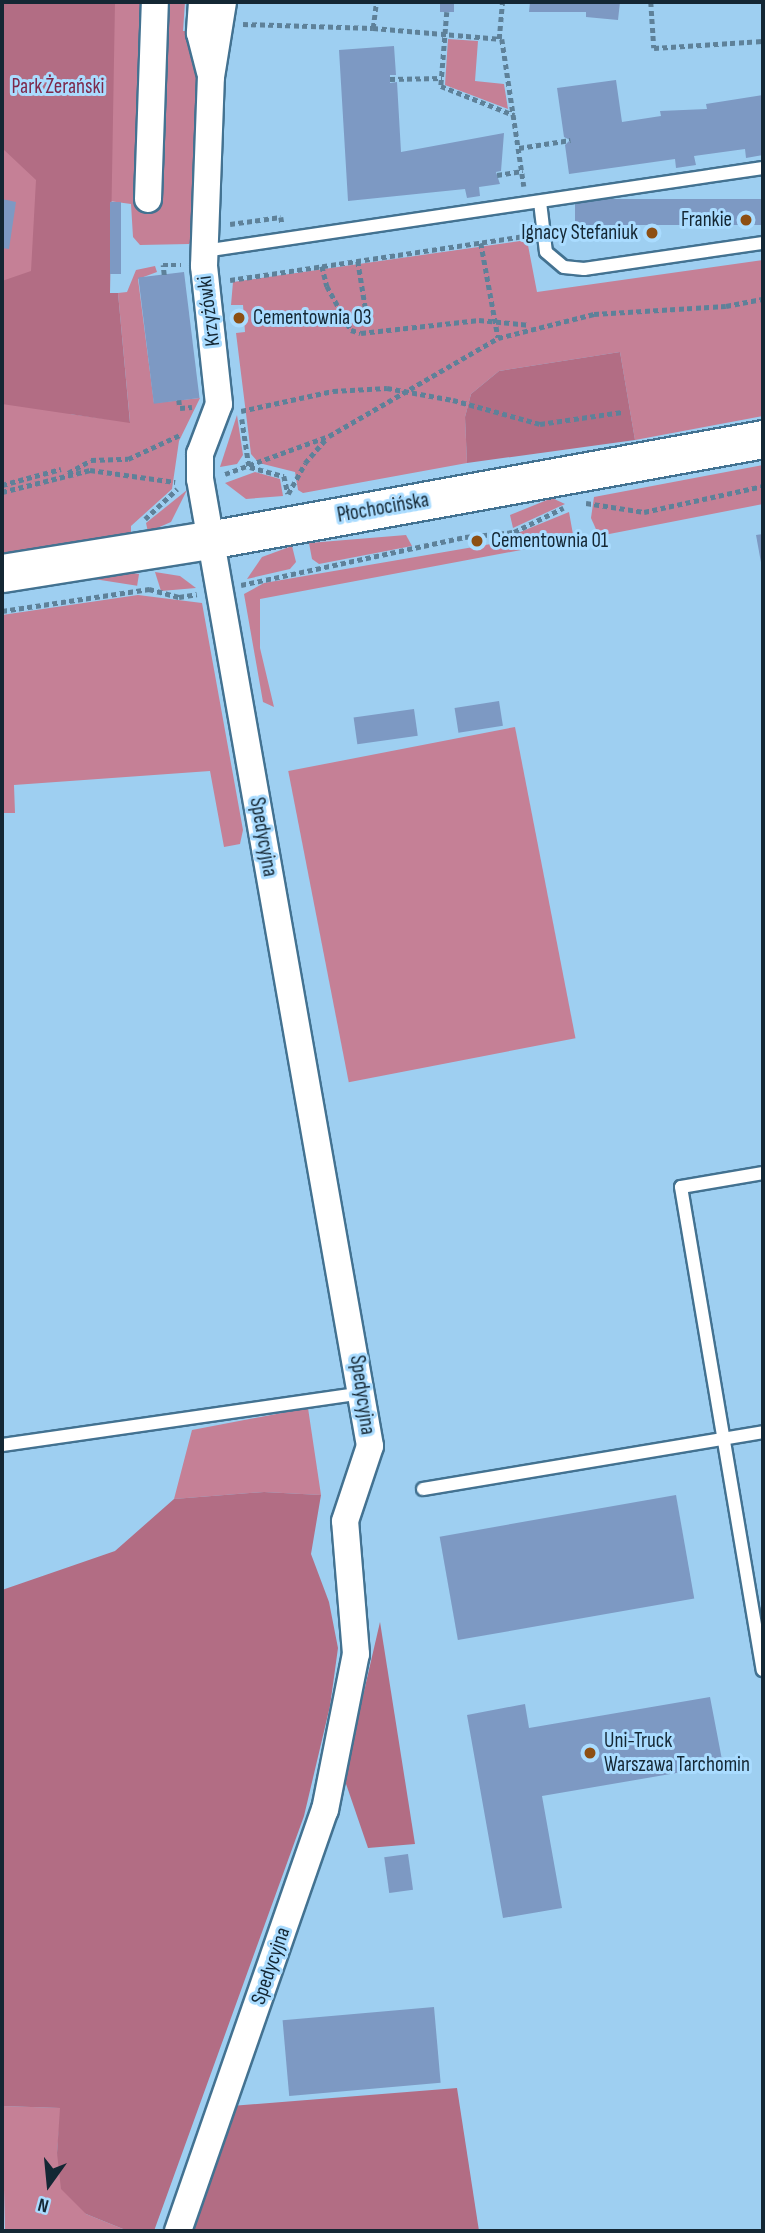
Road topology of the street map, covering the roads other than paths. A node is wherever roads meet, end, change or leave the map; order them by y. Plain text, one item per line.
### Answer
1 (155, 2) edge
2 (202, 2) edge
3 (227, 13) edge
4 (211, 77) junction
5 (763, 168) edge
6 (148, 199) dead end
7 (540, 202) junction
8 (763, 243) edge
9 (204, 251) junction
10 (763, 439) edge
11 (209, 540) junction
12 (2, 573) edge
13 (763, 1173) edge
14 (363, 1393) junction
15 (763, 1432) edge
16 (725, 1438) junction
17 (2, 1445) edge
18 (423, 1489) dead end
19 (763, 1670) edge
20 (178, 2231) edge

1 - 6 street
2 - 4 street
3 - 4 street
4 - 9 street, Krzyżówki
5 - 7 lane
7 - 8 lane
7 - 9 lane
9 - 11 street, Krzyżówki
10 - 11 main road, Płochocińska
11 - 12 main road, Płochocińska
11 - 14 street, Spedycyjna
13 - 16 lane
14 - 17 lane
14 - 20 street, Spedycyjna
15 - 16 lane
16 - 18 lane
16 - 19 lane

